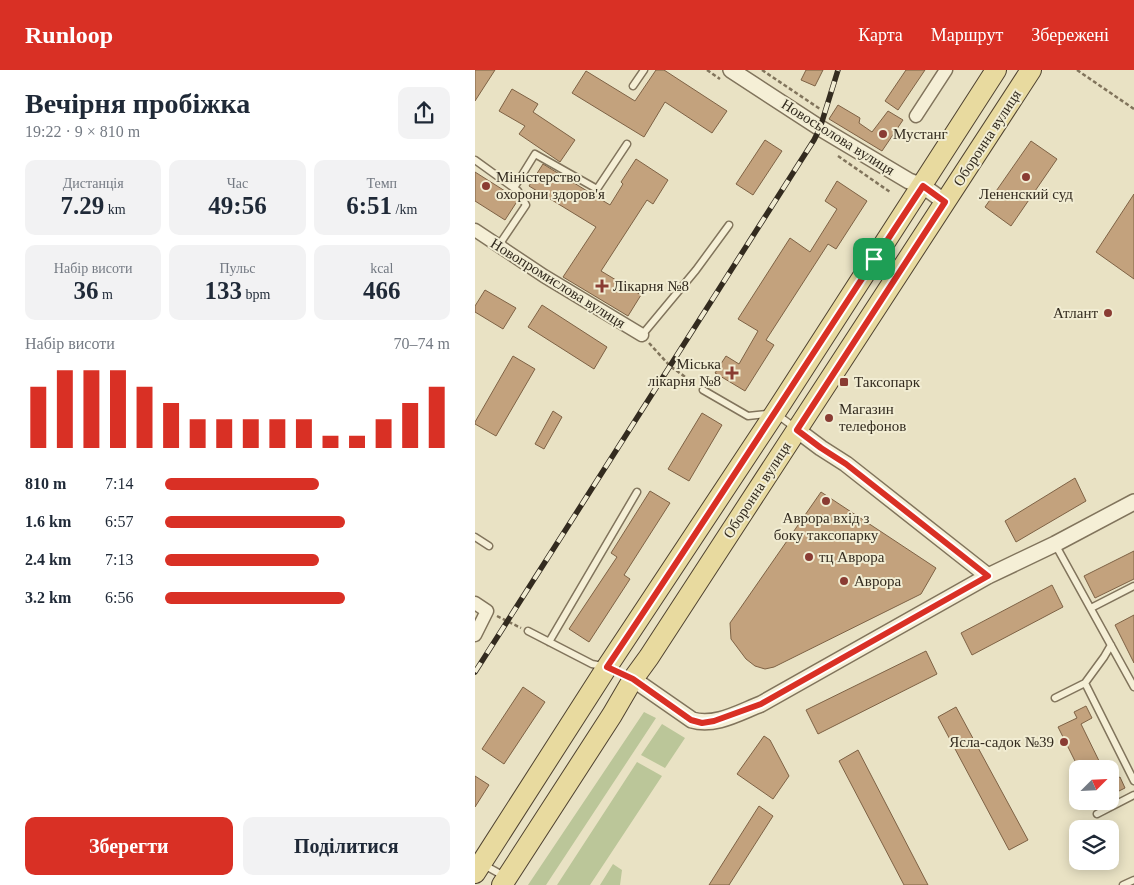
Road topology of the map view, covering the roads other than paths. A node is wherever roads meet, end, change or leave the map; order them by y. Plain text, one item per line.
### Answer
1 (644, 70) edge
2 (731, 70) edge
3 (947, 70) edge
4 (996, 70) edge
5 (1031, 70) edge
6 (633, 86) dead end
7 (916, 116) dead end
8 (627, 144) dead end
9 (475, 160) edge
10 (923, 186) junction
11 (514, 188) junction
12 (945, 202) junction
13 (729, 226) dead end
14 (475, 230) edge
15 (499, 246) junction
16 (641, 335) joint
17 (703, 390) road end
18 (775, 413) junction
19 (797, 430) junction
20 (637, 492) dead end
21 (1134, 502) edge
22 (475, 537) edge
23 (1055, 544) junction
24 (489, 546) dead end
25 (988, 576) junction
26 (1134, 586) edge
27 (475, 603) edge
28 (1091, 608) junction
29 (528, 631) road end
30 (475, 634) edge
31 (549, 642) junction
32 (1111, 645) junction
33 (607, 667) junction
34 (633, 679) junction
35 (1085, 683) junction
36 (1134, 687) edge
37 (1055, 698) dead end
38 (1134, 781) edge
39 (1134, 795) edge
40 (1097, 814) dead end
41 (477, 866) edge
42 (1134, 880) edge
43 (505, 881) edge
44 (1123, 885) edge

1 - 6 lane
2 - 10 street, Новосьолова вулиця
3 - 7 street
4 - 10 main road, Оборонна вулиця
5 - 12 main road, Оборонна вулиця
8 - 11 lane
9 - 11 lane
10 - 12 street, Новосьолова вулиця
10 - 18 main road, Оборонна вулиця
11 - 15 lane
12 - 19 main road, Оборонна вулиця
13 - 16 lane
14 - 15 street, Новопромислова вулиця
15 - 16 street, Новопромислова вулиця
17 - 18 lane
18 - 19 lane
18 - 33 main road, Оборонна вулиця
19 - 25 street
19 - 34 main road, Оборонна вулиця
20 - 31 lane
21 - 23 street
22 - 24 lane
23 - 25 street
23 - 28 lane
25 - 34 street
26 - 28 lane
27 - 30 street
28 - 32 lane
29 - 31 lane
31 - 33 lane
32 - 35 lane
32 - 36 lane
33 - 34 lane
33 - 41 main road, Оборонна вулиця
34 - 43 main road, Оборонна вулиця
35 - 37 lane
35 - 38 lane
39 - 40 lane
41 - 43 lane
42 - 44 lane

